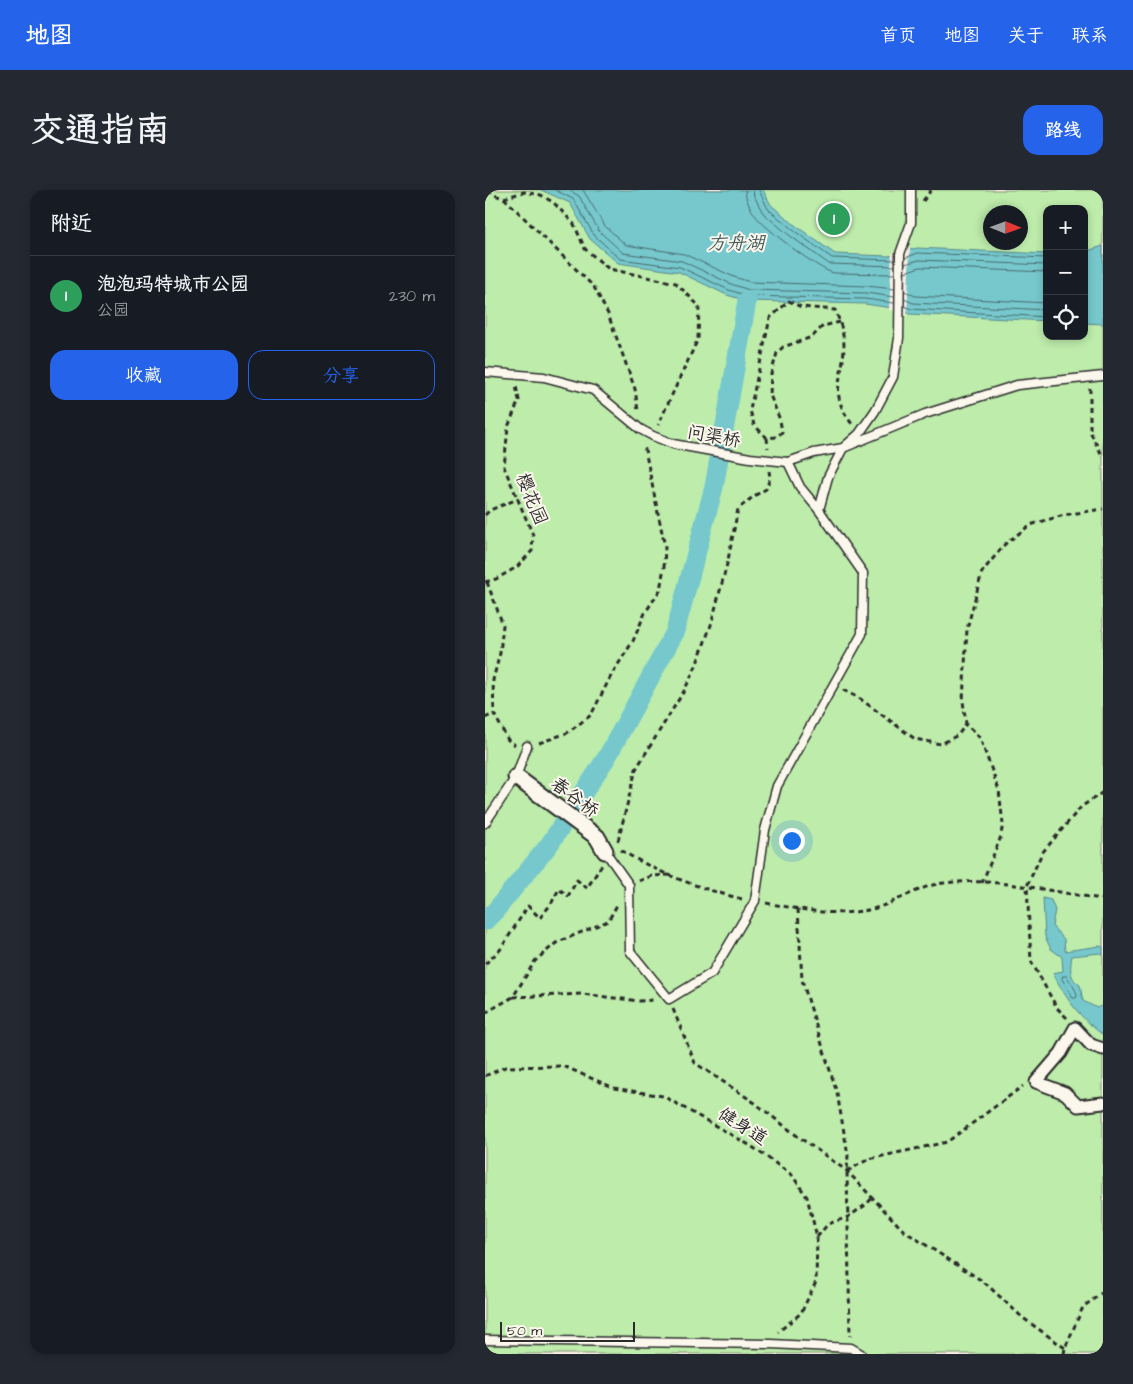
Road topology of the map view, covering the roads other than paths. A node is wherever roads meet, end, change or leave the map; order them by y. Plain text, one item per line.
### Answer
1 (911, 190) edge
2 (485, 372) edge
3 (1103, 376) edge
4 (843, 448) junction
5 (789, 462) junction
6 (819, 510) junction
7 (527, 746) road end
8 (516, 777) junction
9 (485, 824) edge
10 (607, 852) joint
11 (1103, 1050) edge
12 (1103, 1103) edge
13 (485, 1340) edge
14 (861, 1354) edge

1 - 4 lane
2 - 5 lane, 问渠桥
3 - 4 lane
4 - 5 lane
4 - 6 lane
5 - 6 lane
6 - 10 lane
7 - 8 lane
8 - 9 lane
8 - 10 street, 春谷桥
11 - 12 street
13 - 14 lane

